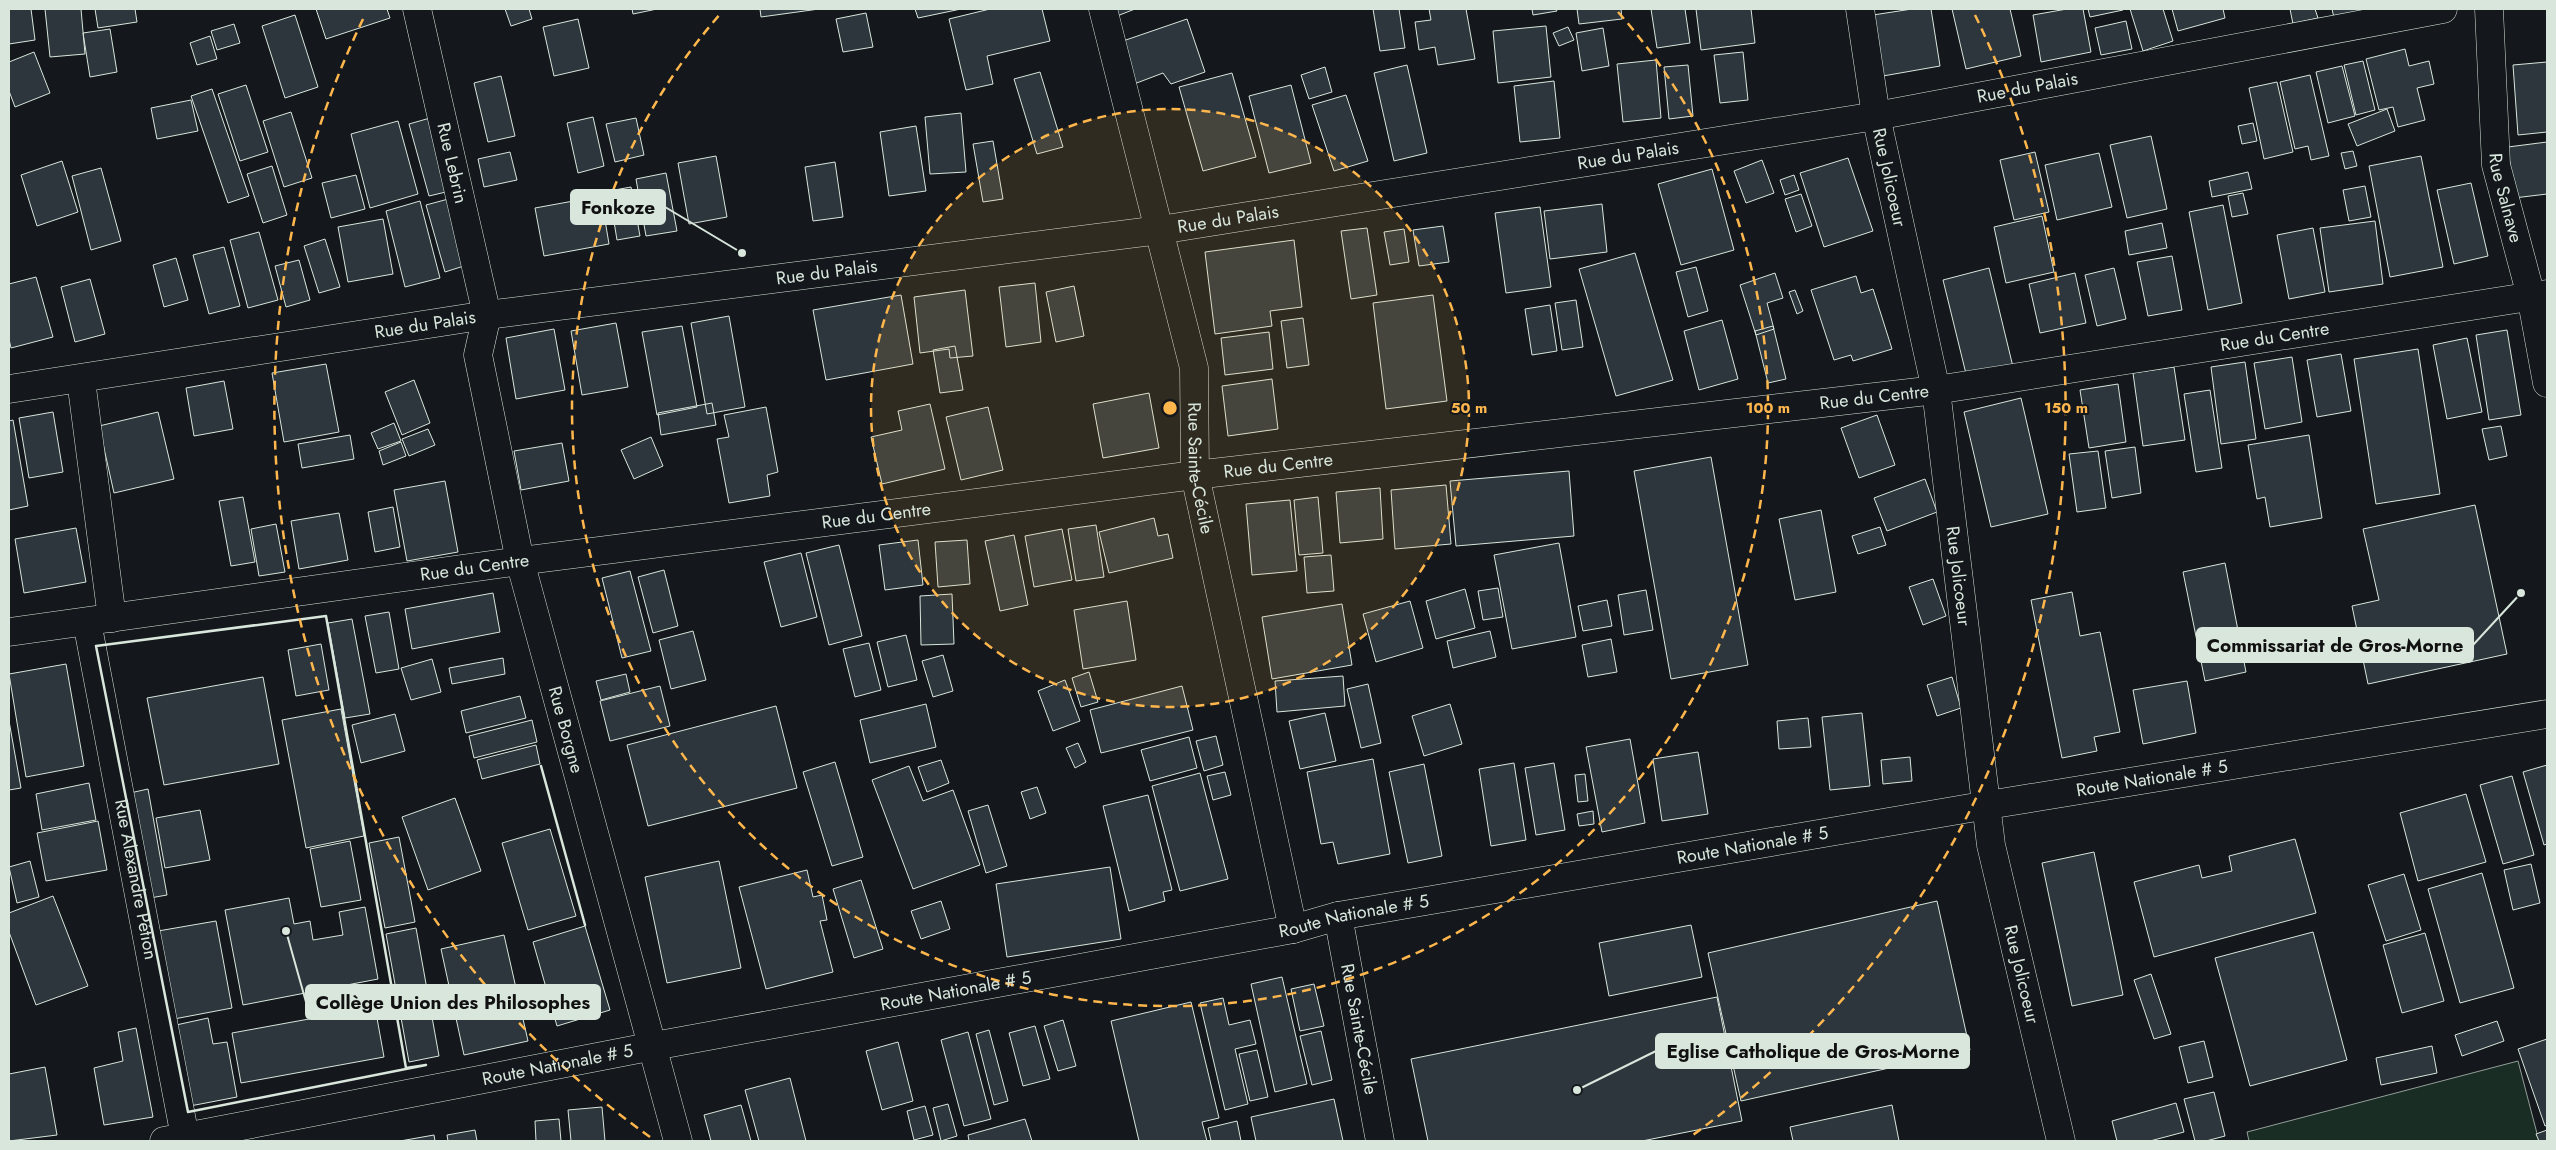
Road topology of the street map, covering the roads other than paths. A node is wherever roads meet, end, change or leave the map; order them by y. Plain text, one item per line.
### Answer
1 (417, 9) edge
2 (1103, 9) edge
3 (1860, 9) edge
4 (2443, 9) edge
5 (2489, 9) edge
6 (1876, 116) junction
7 (1160, 230) junction
8 (2539, 295) edge
9 (487, 315) junction
10 (81, 380) junction
11 (2547, 383) edge
12 (9, 390) edge
13 (1936, 390) junction
14 (1195, 475) junction
15 (520, 561) junction
16 (99, 620) junction
17 (9, 632) edge
18 (2547, 714) edge
19 (1988, 805) junction
20 (1338, 916) junction
21 (1293, 929) junction
22 (654, 1046) junction
23 (174, 1139) edge
24 (678, 1141) edge
25 (1380, 1141) edge
26 (2061, 1141) edge

1 - 9 street, Rue Lebrin
2 - 7 street, Rue Sainte-Cécile
3 - 6 street, Rue Jolicoeur
4 - 6 street, Rue du Palais
5 - 8 street, Rue Salnave
6 - 7 street, Rue du Palais
6 - 13 street, Rue Jolicoeur
7 - 9 street, Rue du Palais
7 - 14 street, Rue Sainte-Cécile
8 - 11 street, Rue Salnave
8 - 13 street, Rue du Centre
9 - 10 street, Rue du Palais
9 - 15 street, Rue Borgne
10 - 12 street, Rue du Palais
10 - 16 street, Rue Alexandre Pétion
13 - 14 street, Rue du Centre
13 - 19 street, Rue Jolicoeur
14 - 15 street, Rue du Centre
14 - 21 street, Rue Sainte-Cécile
15 - 16 street, Rue du Centre
15 - 22 street, Rue Borgne
16 - 17 street, Rue du Centre
16 - 23 street, Rue Alexandre Pétion
18 - 19 street, Route Nationale # 5
19 - 20 street, Route Nationale # 5
19 - 26 street, Rue Jolicoeur
20 - 21 street, Route Nationale # 5
20 - 25 street, Rue Sainte-Cécile
21 - 22 street, Route Nationale # 5
22 - 23 street, Route Nationale # 5
22 - 24 street, Rue Borgne

